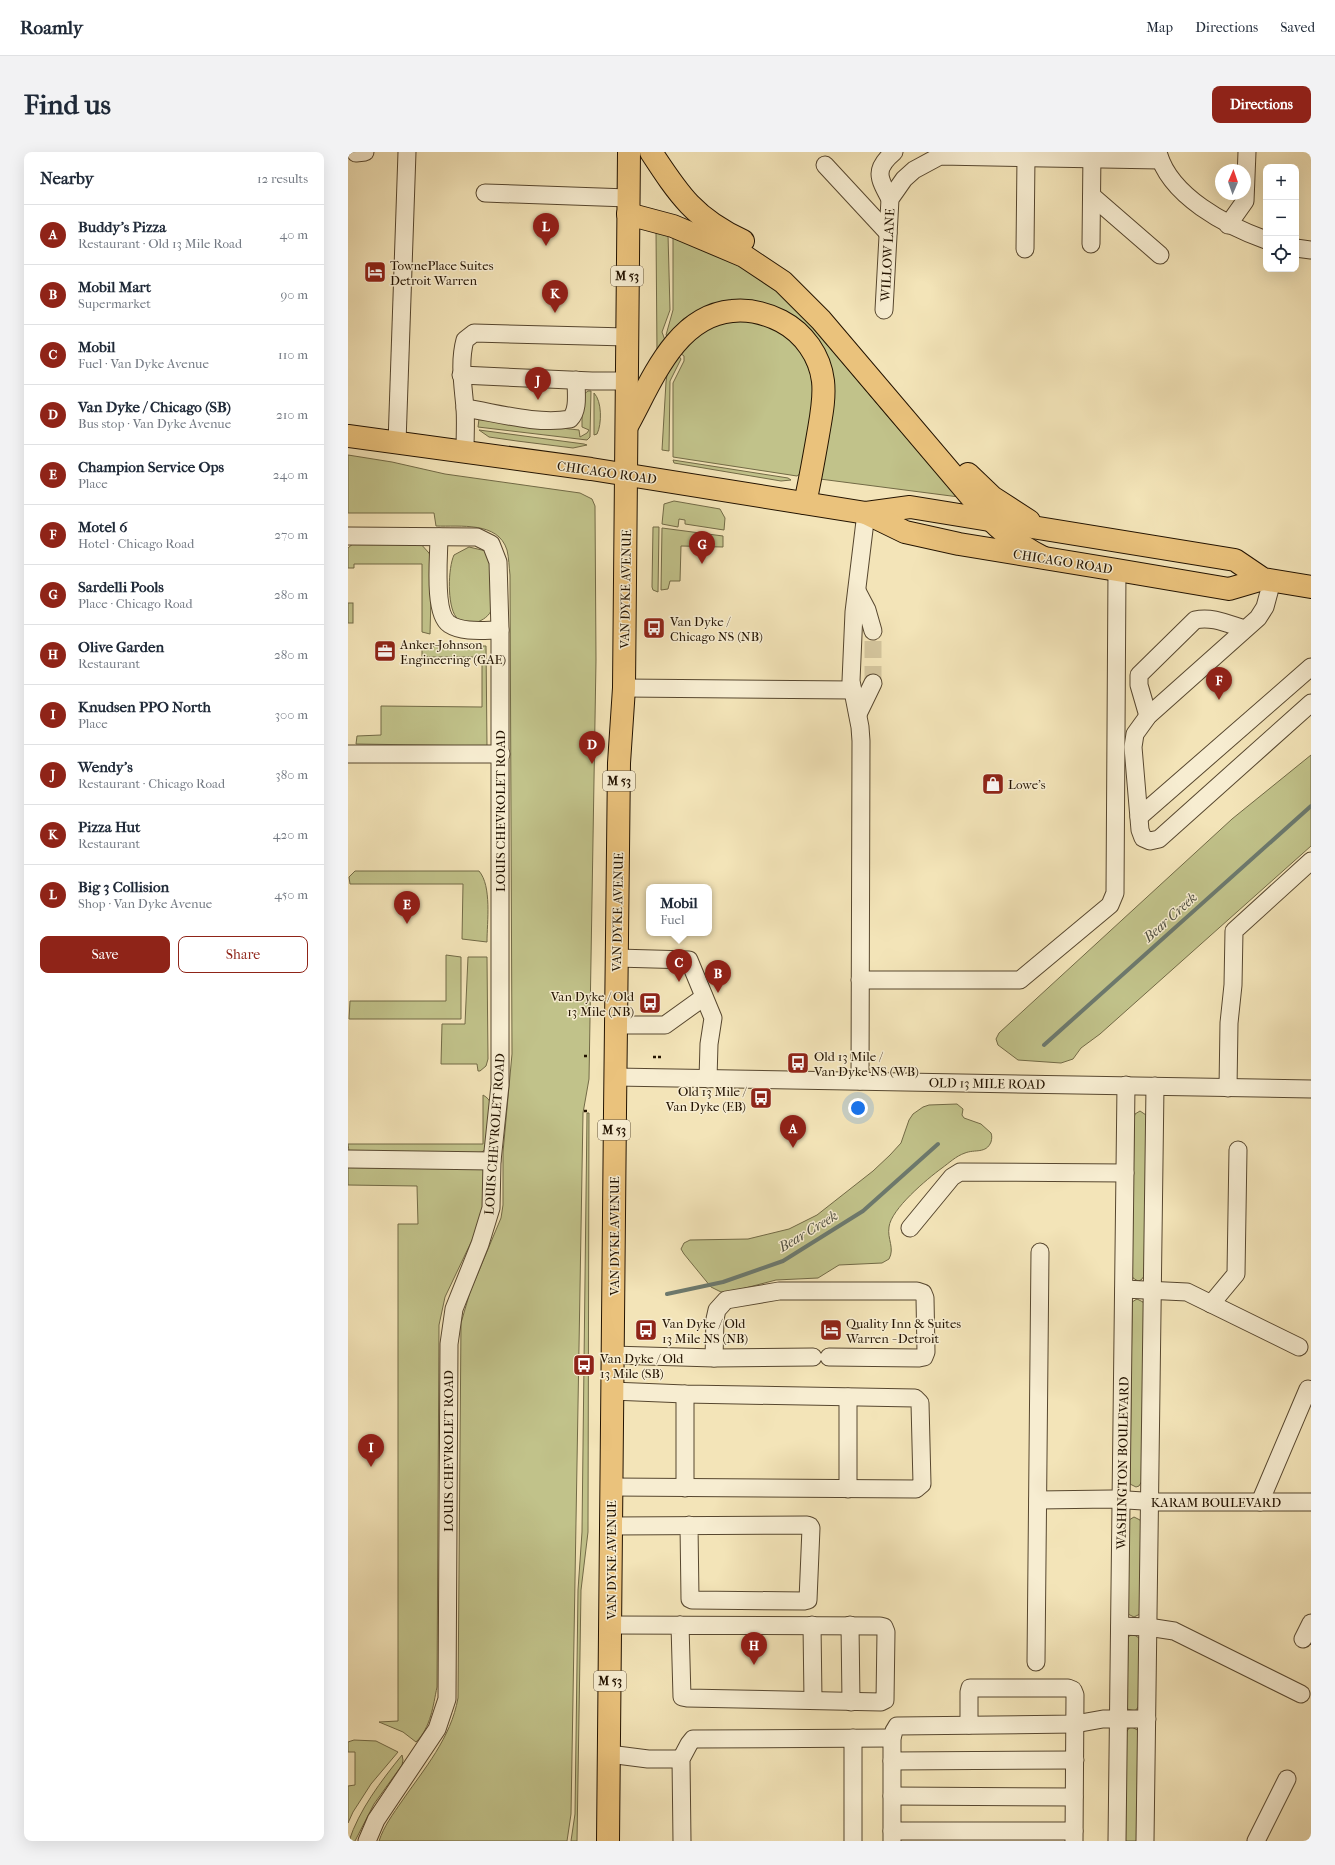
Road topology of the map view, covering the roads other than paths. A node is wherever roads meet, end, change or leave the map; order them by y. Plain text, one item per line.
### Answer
1 (407, 152) edge
2 (629, 152) edge
3 (651, 152) edge
4 (894, 152) edge
5 (1247, 152) edge
6 (939, 154) edge
7 (1092, 155) edge
8 (1159, 156) edge
9 (1026, 157) junction
10 (825, 165) dead end
11 (485, 193) dead end
12 (1092, 196) junction
13 (890, 199) junction
14 (628, 206) junction
15 (1228, 225) junction
16 (888, 233) junction
17 (1263, 239) edge
18 (1091, 244) dead end
19 (1299, 248) edge
20 (1025, 249) dead end
21 (1311, 250) edge
22 (1160, 255) dead end
23 (884, 310) dead end
24 (627, 337) junction
25 (461, 375) junction
26 (576, 380) junction
27 (626, 381) junction
28 (465, 408) junction
29 (626, 427) junction
30 (348, 436) edge
31 (397, 443) junction
32 (464, 451) junction
33 (627, 474) junction
34 (805, 503) junction
35 (866, 513) junction
36 (990, 519) junction
37 (1038, 527) junction
38 (348, 536) edge
39 (440, 537) junction
40 (1042, 558) junction
41 (1117, 570) junction
42 (1268, 580) junction
43 (1311, 587) edge
44 (857, 591) junction
45 (1244, 629) junction
46 (500, 630) junction
47 (873, 631) tunnel mouth
48 (1311, 667) edge
49 (873, 684) tunnel mouth
50 (624, 688) junction
51 (852, 690) junction
52 (1311, 703) edge
53 (858, 714) junction
54 (1148, 716) junction
55 (348, 754) edge
56 (501, 754) junction
57 (1139, 817) junction
58 (1311, 861) edge
59 (617, 958) junction
60 (860, 980) junction
61 (704, 997) junction
62 (616, 1025) junction
63 (615, 1077) junction
64 (708, 1079) junction
65 (860, 1081) junction
66 (1126, 1085) junction
67 (1155, 1086) junction
68 (1228, 1088) junction
69 (1311, 1089) edge
70 (1238, 1150) dead end
71 (348, 1159) edge
72 (492, 1161) junction
73 (1125, 1173) junction
74 (910, 1228) dead end
75 (1040, 1252) dead end
76 (1124, 1289) junction
77 (1152, 1289) junction
78 (1212, 1304) junction
79 (1299, 1347) dead end
80 (612, 1355) junction
81 (714, 1358) junction
82 (1308, 1389) dead end
83 (612, 1391) junction
84 (685, 1394) junction
85 (848, 1397) junction
86 (611, 1487) junction
87 (685, 1488) junction
88 (848, 1489) junction
89 (1038, 1500) junction
90 (1121, 1501) junction
91 (1150, 1502) junction
92 (1260, 1502) junction
93 (1311, 1502) edge
94 (689, 1525) junction
95 (611, 1526) junction
96 (1311, 1623) edge
97 (610, 1625) junction
98 (680, 1625) junction
99 (812, 1625) junction
100 (850, 1625) junction
101 (1120, 1626) junction
102 (1148, 1627) junction
103 (1303, 1639) dead end
104 (1036, 1662) dead end
105 (1301, 1694) dead end
106 (813, 1700) junction
107 (851, 1702) junction
108 (1119, 1719) junction
109 (1147, 1719) junction
110 (1075, 1724) junction
111 (969, 1725) junction
112 (853, 1738) junction
113 (892, 1738) junction
114 (609, 1754) junction
115 (681, 1759) junction
116 (1075, 1760) junction
117 (892, 1761) junction
118 (1287, 1779) dead end
119 (892, 1796) junction
120 (1074, 1797) junction
121 (892, 1836) edge
122 (1074, 1836) edge
123 (367, 1841) edge
124 (608, 1841) edge
125 (682, 1841) edge
126 (853, 1841) edge
127 (1117, 1841) edge
128 (1145, 1841) edge
129 (1256, 1841) edge

1 - 31 street
2 - 14 main road, VAN DYKE AVENUE / M 53
3 - 37 main road
4 - 13 street
5 - 15 street
6 - 9 street, WILLOW LANE
6 - 13 street, WILLOW LANE
7 - 8 street, WILLOW LANE
7 - 9 street, WILLOW LANE
7 - 12 street
8 - 15 street
9 - 20 street
10 - 16 street
11 - 14 street
12 - 18 street
12 - 22 street
13 - 16 street, WILLOW LANE
14 - 24 main road, VAN DYKE AVENUE / M 53
14 - 36 main road
15 - 17 street
16 - 23 street, WILLOW LANE
19 - 21 street
24 - 25 street
24 - 27 main road, VAN DYKE AVENUE / M 53
25 - 26 street
25 - 28 street
26 - 27 street
26 - 28 street
27 - 29 main road, VAN DYKE AVENUE / M 53
28 - 32 street
29 - 33 main road, VAN DYKE AVENUE / M 53
29 - 34 main road
30 - 31 main road, CHICAGO ROAD
31 - 32 main road, CHICAGO ROAD
32 - 33 main road, CHICAGO ROAD
33 - 34 main road, CHICAGO ROAD
33 - 50 main road, VAN DYKE AVENUE / M 53
34 - 35 main road, CHICAGO ROAD
35 - 36 main road, CHICAGO ROAD
35 - 40 main road, CHICAGO ROAD
35 - 44 street
36 - 37 main road, CHICAGO ROAD
36 - 40 main road
37 - 42 main road, CHICAGO ROAD
38 - 39 street
39 - 46 street, LOUIS CHEVROLET ROAD
39 - 46 street
40 - 41 main road, CHICAGO ROAD
41 - 42 main road, CHICAGO ROAD
41 - 60 street
42 - 43 main road, CHICAGO ROAD
42 - 45 street
44 - 47 street
44 - 51 street
45 - 54 street
45 - 54 street
46 - 56 street, LOUIS CHEVROLET ROAD
48 - 57 street
49 - 53 street
50 - 51 street
50 - 59 main road, VAN DYKE AVENUE / M 53
51 - 53 street
52 - 57 street
53 - 60 street
54 - 57 street
55 - 56 street
56 - 72 street, LOUIS CHEVROLET ROAD
58 - 68 street
59 - 61 street
59 - 62 main road, VAN DYKE AVENUE / M 53
60 - 65 street
61 - 62 street
61 - 64 street
62 - 63 main road, VAN DYKE AVENUE / M 53
63 - 64 street, OLD 13 MILE ROAD
63 - 80 main road, VAN DYKE AVENUE / M 53
64 - 65 street, OLD 13 MILE ROAD
65 - 66 street, OLD 13 MILE ROAD
66 - 67 street, OLD 13 MILE ROAD
66 - 73 street, WASHINGTON BOULEVARD
67 - 68 street, OLD 13 MILE ROAD
67 - 77 street
68 - 69 street, OLD 13 MILE ROAD
70 - 78 street
71 - 72 street
72 - 123 street, LOUIS CHEVROLET ROAD
73 - 74 street
73 - 76 street, WASHINGTON BOULEVARD
75 - 89 street
76 - 77 street
76 - 90 street, WASHINGTON BOULEVARD
77 - 78 street
77 - 91 street
78 - 79 street
80 - 81 street
80 - 83 main road, VAN DYKE AVENUE / M 53
81 - 81 street
82 - 92 street
83 - 84 street
83 - 86 main road, VAN DYKE AVENUE / M 53
84 - 85 street
84 - 87 street
85 - 88 street
85 - 88 street
86 - 87 street
86 - 95 main road, VAN DYKE AVENUE / M 53
87 - 88 street
89 - 90 street, KARAM BOULEVARD
89 - 104 street
90 - 91 street, KARAM BOULEVARD
90 - 101 street, WASHINGTON BOULEVARD
91 - 92 street, KARAM BOULEVARD
91 - 102 street
92 - 93 street, KARAM BOULEVARD
94 - 94 street
94 - 95 street
95 - 97 main road, VAN DYKE AVENUE / M 53
96 - 103 street
97 - 98 street
97 - 114 main road, VAN DYKE AVENUE / M 53
98 - 99 street
98 - 106 street
99 - 100 street
99 - 106 street
100 - 107 street
100 - 107 street
101 - 102 street
101 - 108 street, WASHINGTON BOULEVARD
102 - 105 street
102 - 109 street
106 - 107 street
108 - 109 street
108 - 110 street
108 - 127 street, WASHINGTON BOULEVARD
109 - 128 street
110 - 111 street
110 - 111 street
110 - 116 street
111 - 113 street
112 - 113 street
112 - 115 street
112 - 126 street
113 - 117 street
114 - 115 street
114 - 124 main road, VAN DYKE AVENUE / M 53
115 - 125 street
116 - 117 street
116 - 120 street
117 - 119 street
118 - 129 street
119 - 120 street
119 - 121 street
120 - 122 street
121 - 122 street

